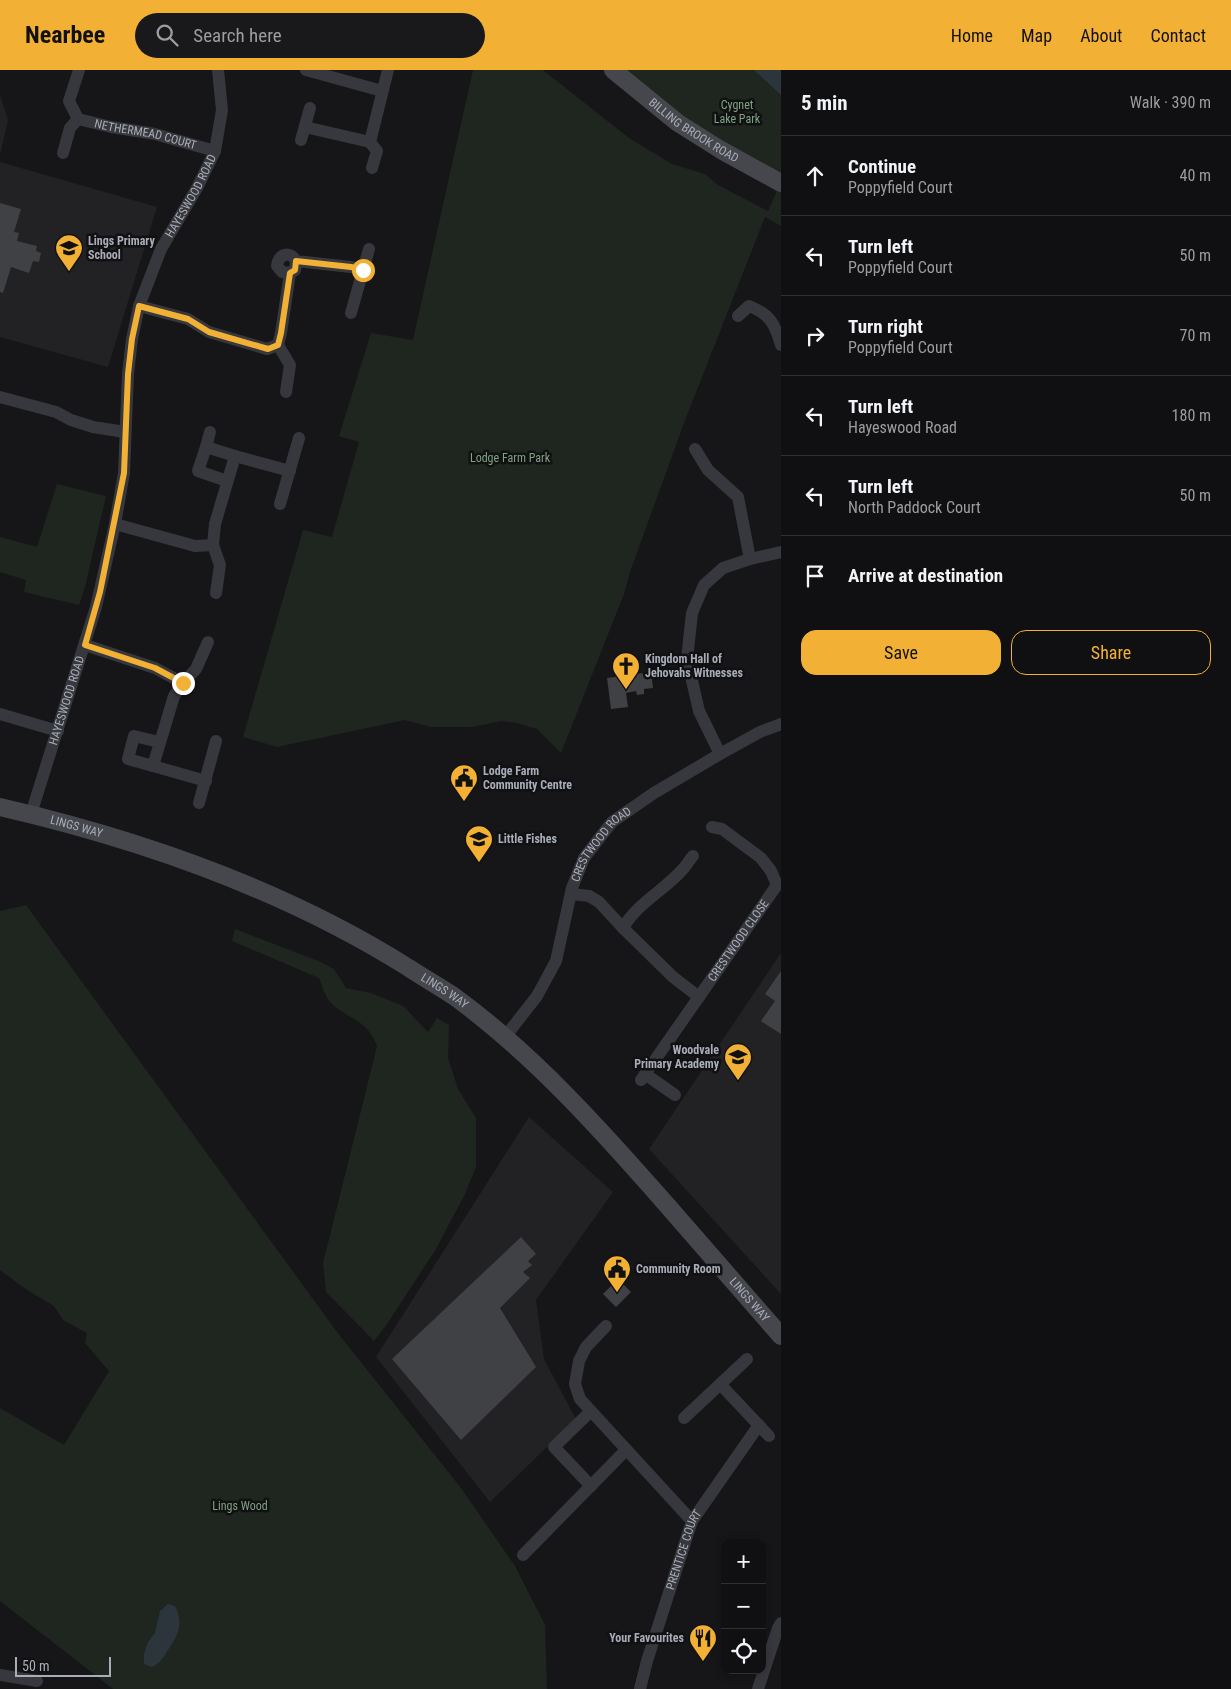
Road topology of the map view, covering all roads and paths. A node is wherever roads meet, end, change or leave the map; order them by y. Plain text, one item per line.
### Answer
1 (78, 70) edge
2 (218, 70) edge
3 (306, 70) edge
4 (388, 70) edge
5 (613, 70) edge
6 (382, 91) junction
7 (310, 108) dead end
8 (78, 119) junction
9 (305, 127) junction
10 (301, 140) dead end
11 (370, 142) junction
12 (215, 152) junction
13 (63, 153) dead end
14 (372, 168) dead end
15 (781, 183) edge
16 (369, 249) dead end
17 (296, 261) junction
18 (363, 270) junction
19 (290, 273) junction
20 (139, 306) junction
21 (351, 313) dead end
22 (738, 316) dead end
23 (278, 345) junction
24 (781, 345) edge
25 (286, 392) dead end
26 (0, 397) edge
27 (125, 432) junction
28 (210, 432) dead end
29 (299, 438) dead end
30 (206, 447) junction
31 (695, 449) dead end
32 (235, 456) junction
33 (290, 471) junction
34 (227, 481) junction
35 (280, 504) dead end
36 (115, 524) junction
37 (213, 544) junction
38 (781, 552) edge
39 (750, 559) junction
40 (216, 594) dead end
41 (208, 642) dead end
42 (85, 645) junction
43 (183, 683) junction
44 (0, 714) edge
45 (781, 724) edge
46 (58, 730) junction
47 (216, 741) dead end
48 (159, 742) junction
49 (720, 754) junction
50 (153, 766) junction
51 (206, 781) junction
52 (199, 803) dead end
53 (0, 806) edge
54 (31, 814) junction
55 (712, 827) dead end
56 (692, 856) dead end
57 (571, 894) junction
58 (623, 928) junction
59 (699, 997) junction
60 (505, 1038) junction
61 (675, 1095) dead end
62 (606, 1326) dead end
63 (781, 1336) edge
64 (747, 1360) dead end
65 (720, 1384) junction
66 (590, 1412) junction
67 (684, 1418) dead end
68 (759, 1425) junction
69 (769, 1436) dead end
70 (626, 1450) junction
71 (591, 1486) junction
72 (692, 1522) junction
73 (522, 1555) dead end
74 (781, 1623) edge
75 (0, 1675) edge
76 (37, 1681) dead end
77 (640, 1689) edge
78 (758, 1689) edge

1 - 8 street, NETHERMEAD COURT
2 - 12 street, HAYESWOOD ROAD
3 - 6 street
4 - 6 street
5 - 15 street, BILLING BROOK ROAD
6 - 11 street
7 - 9 street
8 - 12 street, NETHERMEAD COURT
8 - 13 street, NETHERMEAD COURT
9 - 10 street
9 - 11 street
11 - 14 street
12 - 20 street, HAYESWOOD ROAD
16 - 18 street
17 - 18 street
17 - 19 street
17 - 19 street
18 - 21 street
19 - 23 street
20 - 23 street
20 - 27 street, HAYESWOOD ROAD
22 - 24 street
23 - 25 street
26 - 27 street
27 - 36 street, HAYESWOOD ROAD
28 - 30 street
29 - 33 street
30 - 32 street
30 - 34 street
31 - 39 street
32 - 33 street
32 - 34 street
33 - 35 street
34 - 37 street
36 - 37 street
36 - 42 street, HAYESWOOD ROAD
37 - 40 street
38 - 39 street
39 - 49 street
41 - 43 street
42 - 43 street
42 - 46 street, HAYESWOOD ROAD
43 - 48 street
44 - 46 street
45 - 49 street, CRESTWOOD ROAD
46 - 54 street, HAYESWOOD ROAD
47 - 51 street
48 - 50 street
48 - 50 street
49 - 57 street, CRESTWOOD ROAD
50 - 51 street
51 - 52 street
53 - 54 street, LINGS WAY
54 - 60 street, LINGS WAY
55 - 59 street, CRESTWOOD CLOSE
56 - 58 street
57 - 58 street
57 - 60 street, CRESTWOOD ROAD
58 - 59 street
59 - 61 street, CRESTWOOD CLOSE
60 - 63 street, LINGS WAY
62 - 66 street
64 - 65 street
65 - 67 street
65 - 68 street
66 - 70 street
66 - 71 street
68 - 69 street
68 - 72 street, PRENTICE COURT
70 - 71 street
70 - 72 street
71 - 73 street
72 - 77 street, PRENTICE COURT
74 - 78 street
75 - 76 street

